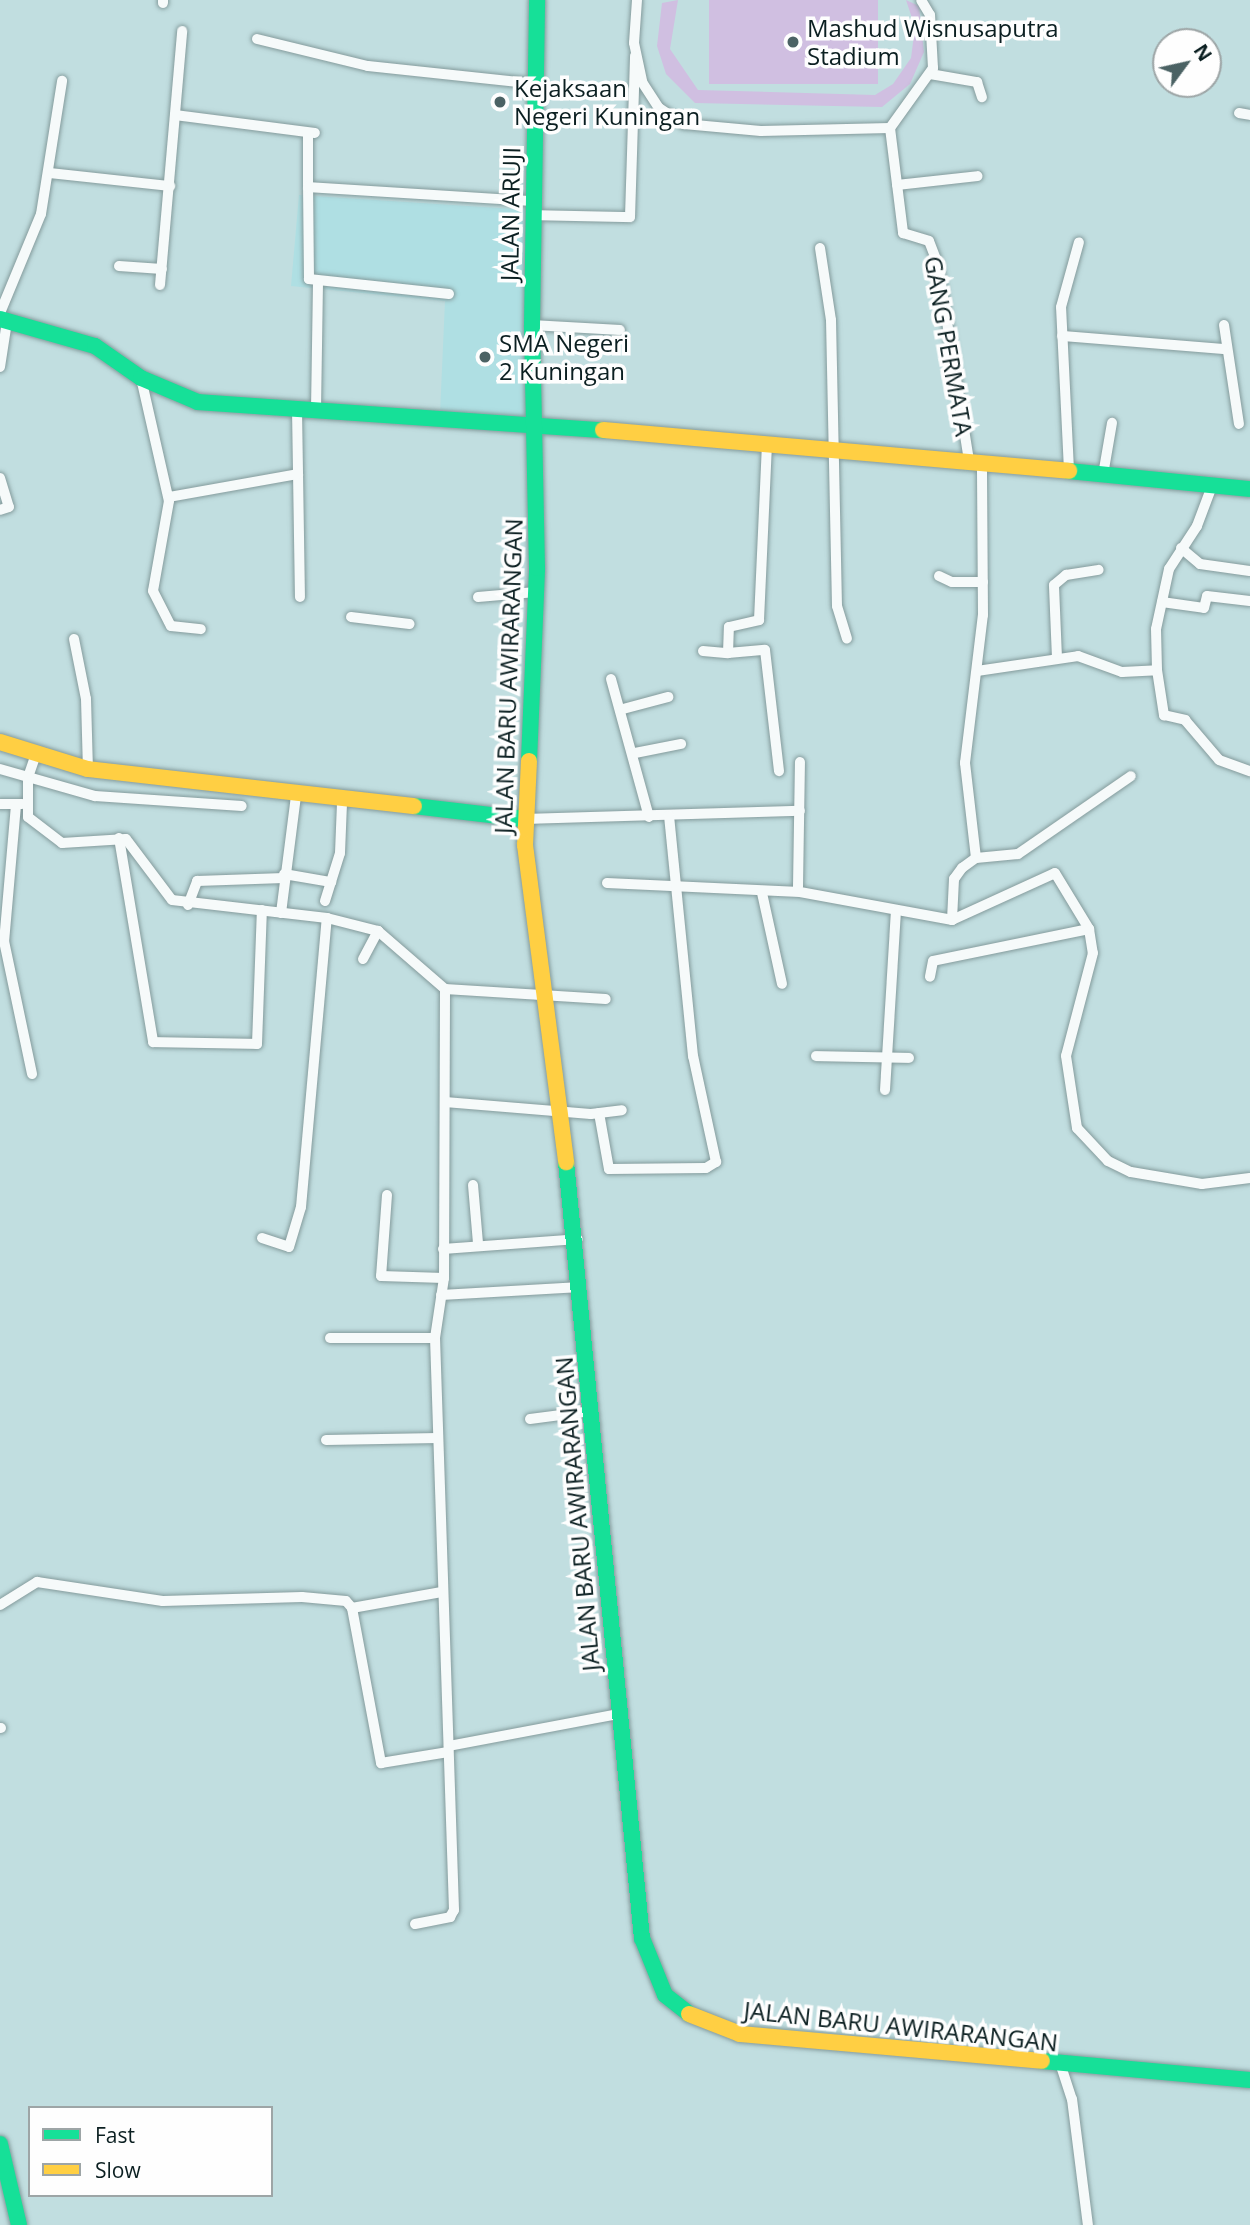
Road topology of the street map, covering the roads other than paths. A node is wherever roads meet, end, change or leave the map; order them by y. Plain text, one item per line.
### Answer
1 (537, 0) edge
2 (637, 0) edge
3 (921, 0) edge
4 (182, 31) dead end
5 (257, 39) dead end
6 (636, 53) junction
7 (930, 74) junction
8 (62, 81) dead end
9 (537, 84) junction
10 (982, 97) dead end
11 (175, 115) junction
12 (891, 128) junction
13 (50, 173) junction
14 (978, 176) dead end
15 (897, 185) junction
16 (170, 186) junction
17 (308, 187) junction
18 (532, 208) junction
19 (1079, 242) dead end
20 (820, 248) dead end
21 (119, 266) dead end
22 (162, 270) junction
23 (160, 285) dead end
24 (318, 285) junction
25 (449, 294) dead end
26 (2, 318) edge
27 (532, 325) junction
28 (1224, 325) dead end
29 (620, 330) dead end
30 (1062, 336) junction
31 (1224, 349) junction
32 (0, 367) edge
33 (141, 378) junction
34 (297, 410) junction
35 (316, 410) junction
36 (1112, 423) dead end
37 (1239, 424) dead end
38 (534, 429) junction
39 (767, 442) junction
40 (831, 449) junction
41 (975, 461) junction
42 (1069, 470) junction
43 (298, 474) junction
44 (1102, 475) junction
45 (0, 478) edge
46 (1212, 486) junction
47 (1250, 489) edge
48 (169, 497) junction
49 (0, 510) edge
50 (1181, 548) junction
51 (1099, 570) dead end
52 (1250, 571) edge
53 (939, 576) dead end
54 (983, 582) junction
55 (536, 592) junction
56 (300, 597) dead end
57 (478, 597) dead end
58 (1250, 601) edge
59 (1162, 602) junction
60 (351, 618) dead end
61 (410, 624) dead end
62 (201, 629) dead end
63 (846, 638) dead end
64 (74, 639) dead end
65 (703, 651) dead end
66 (728, 653) junction
67 (1057, 658) junction
68 (1157, 670) junction
69 (976, 671) junction
70 (611, 679) dead end
71 (668, 697) dead end
72 (623, 709) junction
73 (0, 742) edge
74 (681, 744) dead end
75 (635, 753) junction
76 (36, 756) junction
77 (800, 762) dead end
78 (0, 769) edge
79 (88, 769) junction
80 (779, 771) dead end
81 (1250, 771) edge
82 (29, 774) junction
83 (1131, 776) dead end
84 (132, 785) junction
85 (200, 792) junction
86 (221, 794) junction
87 (296, 802) junction
88 (0, 804) edge
89 (21, 804) junction
90 (242, 806) dead end
91 (341, 807) junction
92 (800, 811) junction
93 (668, 816) junction
94 (649, 817) junction
95 (524, 819) junction
96 (119, 838) junction
97 (976, 858) junction
98 (284, 876) junction
99 (331, 882) junction
100 (607, 883) dead end
101 (798, 887) dead end
102 (678, 890) junction
103 (762, 893) junction
104 (325, 901) dead end
105 (188, 905) junction
106 (262, 910) junction
107 (896, 911) junction
108 (281, 913) junction
109 (952, 916) junction
110 (327, 918) junction
111 (1089, 929) junction
112 (378, 931) junction
113 (363, 958) dead end
114 (930, 977) dead end
115 (782, 984) dead end
116 (446, 989) junction
117 (550, 996) junction
118 (606, 999) dead end
119 (816, 1056) dead end
120 (887, 1057) junction
121 (909, 1058) dead end
122 (32, 1074) dead end
123 (885, 1090) dead end
124 (445, 1102) junction
125 (563, 1110) junction
126 (622, 1110) dead end
127 (599, 1113) junction
128 (1250, 1178) edge
129 (473, 1185) dead end
130 (387, 1195) dead end
131 (262, 1238) dead end
132 (578, 1239) junction
133 (478, 1243) junction
134 (443, 1249) junction
135 (444, 1278) junction
136 (581, 1287) junction
137 (441, 1296) junction
138 (330, 1338) dead end
139 (435, 1338) junction
140 (592, 1411) junction
141 (530, 1419) dead end
142 (438, 1438) junction
143 (326, 1440) dead end
144 (442, 1592) junction
145 (0, 1605) edge
146 (352, 1608) junction
147 (618, 1714) junction
148 (449, 1749) junction
149 (415, 1924) dead end
150 (1061, 2066) junction
151 (1250, 2080) edge
152 (0, 2144) edge
153 (19, 2225) edge
154 (1088, 2225) edge

1 - 9 street, JALAN ARUJI
2 - 6 street
3 - 7 street
4 - 11 street
5 - 9 street
6 - 12 street
6 - 18 street
7 - 10 street
7 - 12 street
8 - 13 street
9 - 18 street, JALAN ARUJI
11 - 16 street
11 - 17 street
12 - 15 street, GANG PERMATA
13 - 16 street
13 - 26 street
14 - 15 street
15 - 41 street, GANG PERMATA
16 - 22 street
17 - 18 street
17 - 24 street
18 - 27 street, JALAN ARUJI
19 - 30 street
20 - 40 street
21 - 22 street
22 - 23 street
24 - 25 street
24 - 35 street
26 - 32 street
26 - 33 street
27 - 29 street
27 - 38 street, JALAN ARUJI
28 - 31 street
30 - 31 street
30 - 42 street
31 - 37 street
33 - 34 street
33 - 48 street
34 - 35 street
34 - 43 street
35 - 38 street
36 - 44 street
38 - 39 street
38 - 55 street, JALAN BARU AWIRARANGAN
39 - 40 street
39 - 66 street
40 - 41 street
40 - 63 street
41 - 42 street
41 - 54 street
42 - 44 street
43 - 48 street
43 - 56 street
44 - 46 street
45 - 49 street
46 - 47 street
46 - 50 street
48 - 62 street
50 - 52 street
50 - 59 street
51 - 67 street
53 - 54 street
54 - 69 street
55 - 57 street
55 - 95 street, JALAN BARU AWIRARANGAN
58 - 59 street
59 - 68 street
60 - 61 street
64 - 79 street
65 - 66 street
66 - 80 street
67 - 68 street
67 - 69 street
68 - 81 street
69 - 97 street
70 - 72 street
71 - 72 street
72 - 75 street
73 - 76 street
74 - 75 street
75 - 94 street
76 - 79 street
76 - 82 street
77 - 92 street
78 - 82 street
79 - 84 street
82 - 84 street
82 - 89 street
83 - 97 street
84 - 85 street
84 - 85 street
85 - 86 street
86 - 87 street
86 - 90 street
87 - 91 street
87 - 98 street
88 - 89 street
89 - 96 street
89 - 122 street
91 - 95 street
91 - 99 street
92 - 93 street
92 - 101 street
93 - 94 street
93 - 102 street
94 - 95 street
95 - 117 street, JALAN BARU AWIRARANGAN
96 - 105 street
96 - 106 street
97 - 109 street
98 - 99 street
98 - 105 street
98 - 108 street
99 - 104 street
100 - 102 street
102 - 103 street
102 - 127 street
103 - 107 street
103 - 115 street
105 - 106 street
106 - 108 street
107 - 109 street
107 - 120 street
108 - 110 street
109 - 111 street
110 - 112 street
110 - 131 street
111 - 114 street
111 - 128 street
112 - 113 street
112 - 116 street
116 - 117 street
116 - 124 street
117 - 118 street
117 - 125 street, JALAN BARU AWIRARANGAN
119 - 120 street
120 - 121 street
120 - 123 street
124 - 125 street
124 - 134 street
125 - 127 street
125 - 132 street, JALAN BARU AWIRARANGAN
126 - 127 street
129 - 133 street
130 - 135 street
132 - 133 street
132 - 136 street, JALAN BARU AWIRARANGAN
133 - 134 street
134 - 135 street
135 - 137 street
136 - 137 street
136 - 140 street, JALAN BARU AWIRARANGAN
137 - 139 street
138 - 139 street
139 - 142 street
140 - 141 street
140 - 147 street, JALAN BARU AWIRARANGAN
142 - 143 street
142 - 144 street
144 - 146 street
144 - 148 street
145 - 146 street
146 - 148 street
147 - 148 street
147 - 150 street, JALAN BARU AWIRARANGAN
148 - 149 street
150 - 151 street, JALAN BARU AWIRARANGAN
150 - 154 street
152 - 153 street

